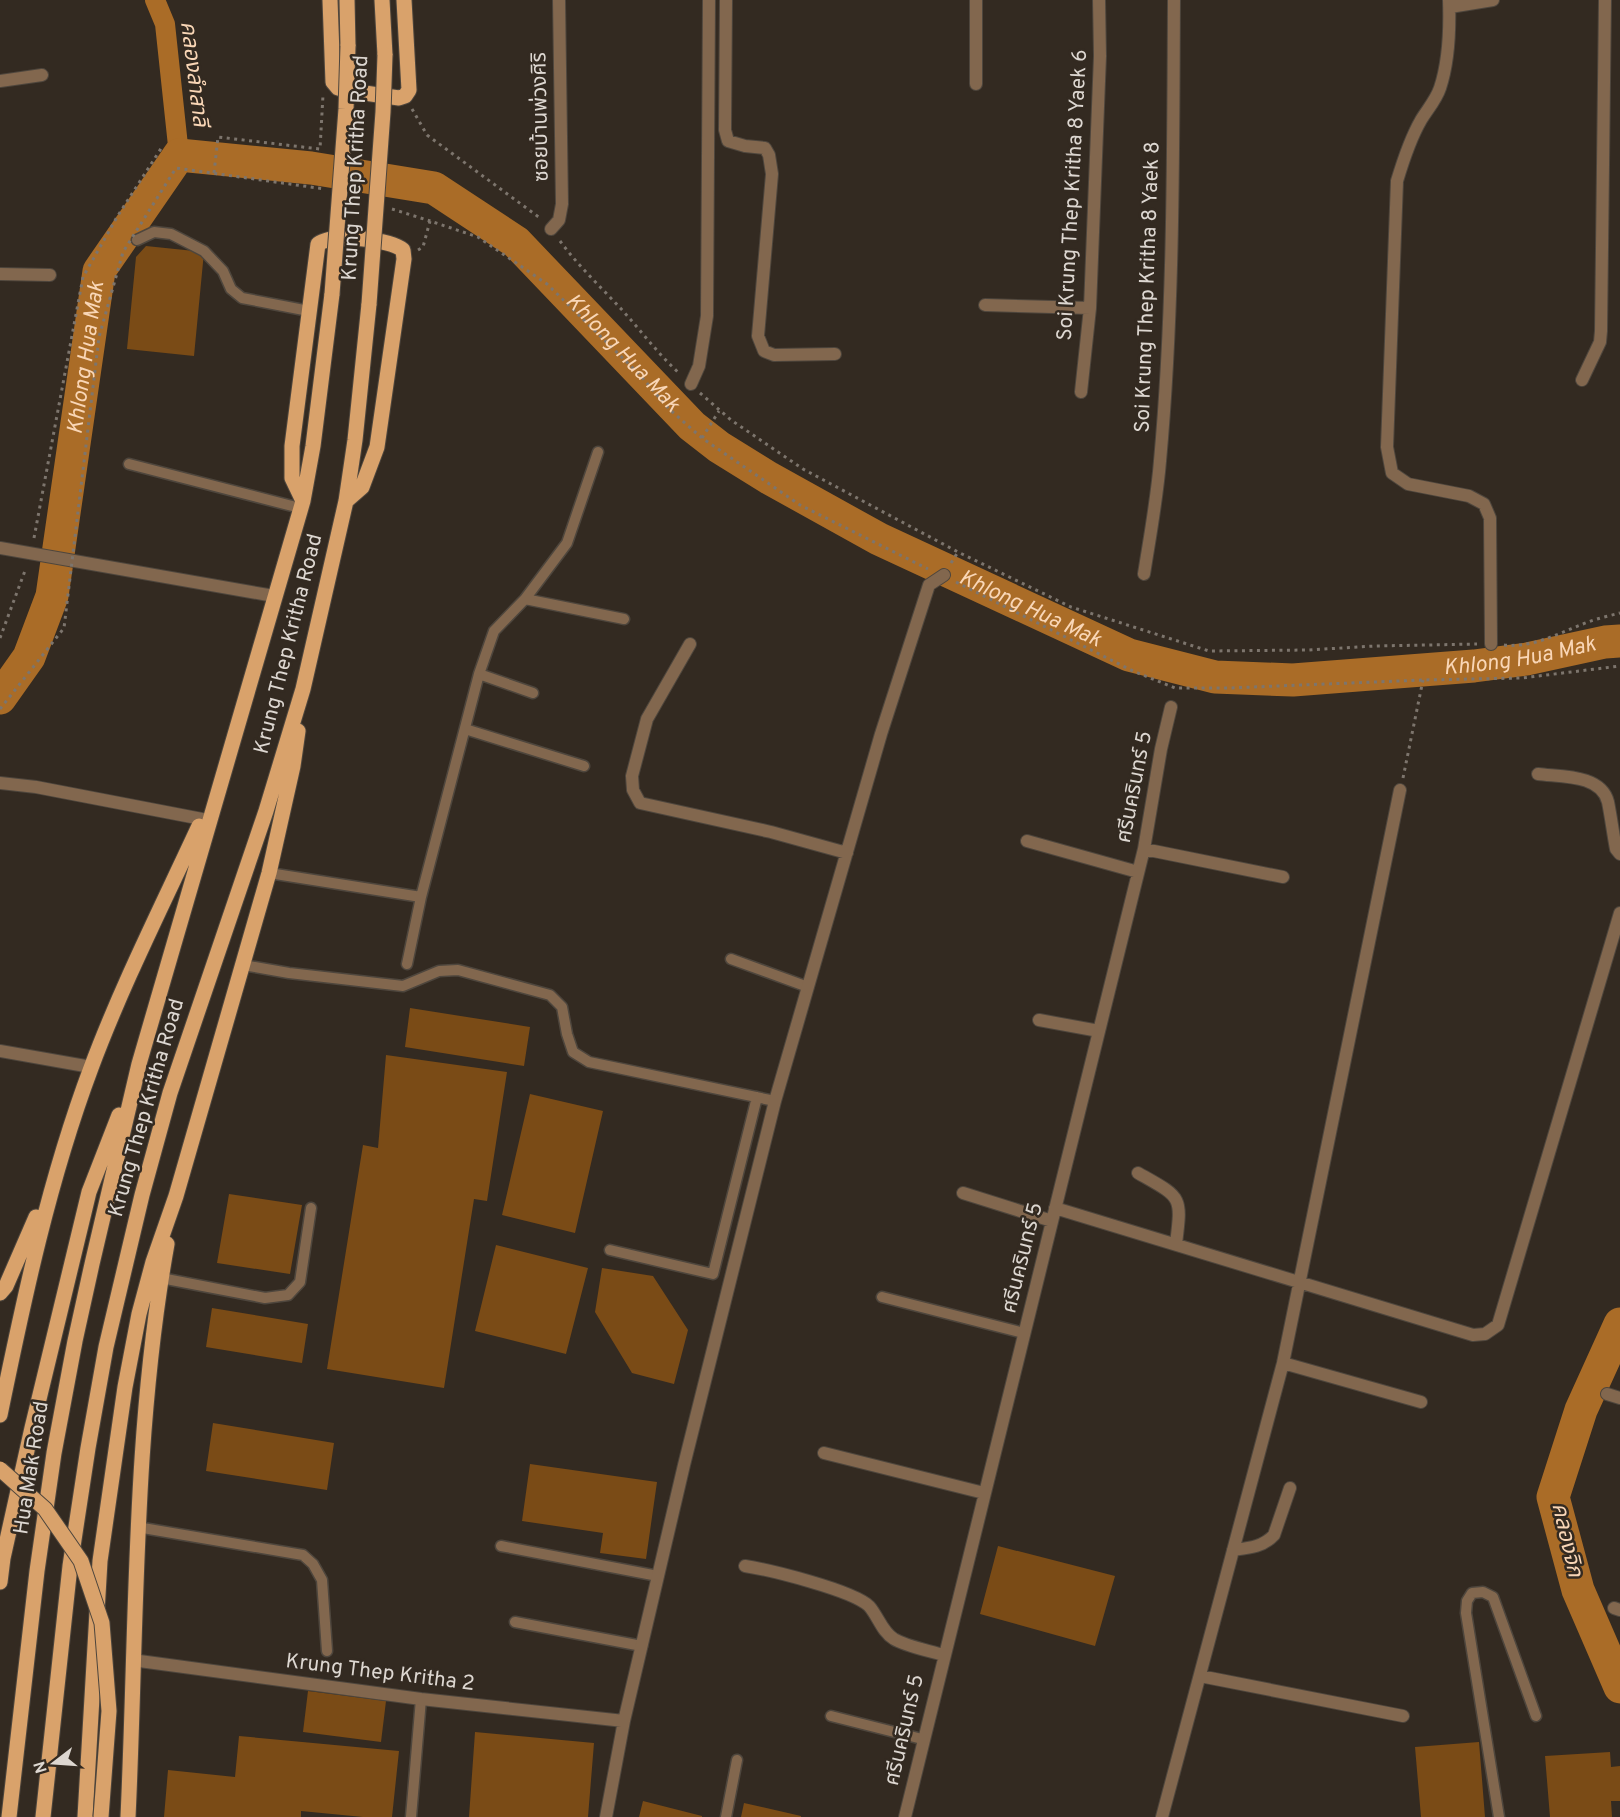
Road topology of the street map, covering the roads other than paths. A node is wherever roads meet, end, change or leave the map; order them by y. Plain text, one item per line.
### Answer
1 (330, 0) edge
2 (347, 0) edge
3 (382, 0) edge
4 (404, 0) edge
5 (559, 0) edge
6 (710, 0) edge
7 (726, 0) edge
8 (976, 0) edge
9 (1099, 0) edge
10 (1174, 0) edge
11 (1493, 0) edge
12 (1605, 0) edge
13 (1450, 3) edge
14 (42, 75) dead end
15 (0, 81) edge
16 (976, 84) dead end
17 (551, 229) road end
18 (137, 240) dead end
19 (0, 274) edge
20 (50, 275) dead end
21 (985, 305) dead end
22 (1090, 308) junction
23 (309, 311) junction
24 (835, 354) dead end
25 (1582, 380) dead end
26 (691, 384) road end
27 (1081, 392) dead end
28 (598, 452) dead end
29 (129, 464) dead end
30 (346, 501) junction
31 (301, 504) junction
32 (3, 549) edge
33 (1144, 574) dead end
34 (944, 575) road end
35 (274, 596) junction
36 (525, 599) junction
37 (624, 619) dead end
38 (690, 644) dead end
39 (1491, 644) road end
40 (478, 674) junction
41 (303, 689) junction
42 (533, 693) dead end
43 (1171, 707) dead end
44 (465, 729) junction
45 (584, 766) dead end
46 (1538, 774) dead end
47 (220, 780) junction
48 (0, 783) edge
49 (1400, 790) road end
50 (202, 819) junction
51 (1027, 841) dead end
52 (1144, 849) junction
53 (847, 853) junction
54 (1620, 854) edge
55 (269, 873) junction
56 (1138, 873) junction
57 (1283, 877) dead end
58 (421, 897) junction
59 (1620, 913) edge
60 (731, 959) dead end
61 (407, 964) dead end
62 (243, 965) junction
63 (808, 987) junction
64 (1039, 1020) dead end
65 (1099, 1031) junction
66 (0, 1051) edge
67 (139, 1064) junction
68 (92, 1067) junction
69 (757, 1097) junction
70 (775, 1101) junction
71 (69, 1136) junction
72 (1138, 1173) dead end
73 (963, 1193) dead end
74 (176, 1196) junction
75 (311, 1208) dead end
76 (1054, 1215) junction
77 (1176, 1244) junction
78 (610, 1251) dead end
79 (161, 1278) junction
80 (1299, 1281) junction
81 (0, 1293) edge
82 (882, 1297) dead end
83 (1024, 1333) junction
84 (75, 1341) joint
85 (1283, 1363) junction
86 (1607, 1394) dead end
87 (1620, 1398) edge
88 (1421, 1402) dead end
89 (0, 1415) edge
90 (824, 1453) dead end
91 (0, 1469) edge
92 (1290, 1488) dead end
93 (984, 1493) junction
94 (137, 1527) junction
95 (501, 1546) dead end
96 (1233, 1550) junction
97 (745, 1566) dead end
98 (658, 1576) junction
99 (0, 1582) edge
100 (515, 1622) dead end
101 (642, 1646) junction
102 (327, 1650) dead end
103 (943, 1655) junction
104 (132, 1660) junction
105 (1200, 1676) junction
106 (421, 1699) junction
107 (831, 1716) dead end
108 (1403, 1716) dead end
109 (1536, 1716) dead end
110 (624, 1721) junction
111 (922, 1739) junction
112 (737, 1760) dead end
113 (9, 1817) edge
114 (43, 1817) edge
115 (85, 1817) edge
116 (101, 1817) edge
117 (128, 1817) edge
118 (411, 1817) edge
119 (606, 1817) edge
120 (726, 1817) edge
121 (904, 1817) edge
122 (1162, 1817) edge
123 (1499, 1817) edge

1 - 4 main road
2 - 31 main road, Krung Thep Kritha Road, bridge
3 - 30 main road, Krung Thep Kritha Road, bridge
5 - 17 street, ซอยบ้านพ่วงศิริ
6 - 26 street
7 - 24 street
8 - 16 street
9 - 22 street, Soi Krung Thep Kritha 8 Yaek 6
10 - 33 street, Soi Krung Thep Kritha 8 Yaek 8
11 - 13 street
12 - 25 street
13 - 39 street
14 - 15 street
18 - 23 lane
19 - 20 street
21 - 22 street
22 - 27 street, Soi Krung Thep Kritha 8 Yaek 6
23 - 30 main road
23 - 31 main road
28 - 36 lane
29 - 31 lane
30 - 41 main road, Krung Thep Kritha Road
31 - 35 main road, Krung Thep Kritha Road
32 - 35 street
34 - 53 street
35 - 47 main road, Krung Thep Kritha Road
36 - 37 lane
36 - 40 lane
38 - 53 street
40 - 42 lane
40 - 44 lane
41 - 55 main road
41 - 114 main road, Krung Thep Kritha Road
43 - 52 street, ศรีนครินทร์ 5
44 - 45 lane
44 - 58 lane
46 - 54 street
47 - 50 main road
47 - 67 main road, Krung Thep Kritha Road
48 - 50 street
49 - 80 street
50 - 68 main road
51 - 56 street
52 - 56 street, ศรีนครินทร์ 5
52 - 57 street
53 - 63 street
55 - 58 lane
55 - 62 main road
56 - 65 street, ศรีนครินทร์ 5
58 - 61 lane
59 - 80 street
60 - 63 lane
62 - 69 lane
62 - 74 main road
63 - 70 street
64 - 65 street
65 - 76 street, ศรีนครินทร์ 5
66 - 68 street
67 - 84 main road, Krung Thep Kritha Road
67 - 99 main road
68 - 71 main road
69 - 70 lane
69 - 78 lane
70 - 98 street
71 - 81 main road
71 - 89 main road
72 - 77 street
73 - 76 street
74 - 79 main road
74 - 115 main road
75 - 79 lane
76 - 77 street
76 - 83 street, ศรีนครินทร์ 5
77 - 80 street
79 - 94 main road
80 - 85 street
82 - 83 lane
83 - 93 street, ศรีนครินทร์ 5
84 - 113 main road, Hua Mak Road
85 - 88 street
85 - 96 street
86 - 87 street
90 - 93 street
91 - 116 main road, bridge
92 - 96 street
93 - 103 street, ศรีนครินทร์ 5
94 - 102 lane
94 - 104 main road
95 - 98 lane
96 - 105 street
97 - 103 street
98 - 101 street
100 - 101 lane
101 - 110 street
103 - 111 street, ศรีนครินทร์ 5
104 - 106 street, Krung Thep Kritha 2
104 - 117 main road
105 - 108 street
105 - 122 street
106 - 110 street, Krung Thep Kritha 2
106 - 118 lane
107 - 111 lane
109 - 123 lane
110 - 119 street
111 - 121 street, ศรีนครินทร์ 5
112 - 120 lane

